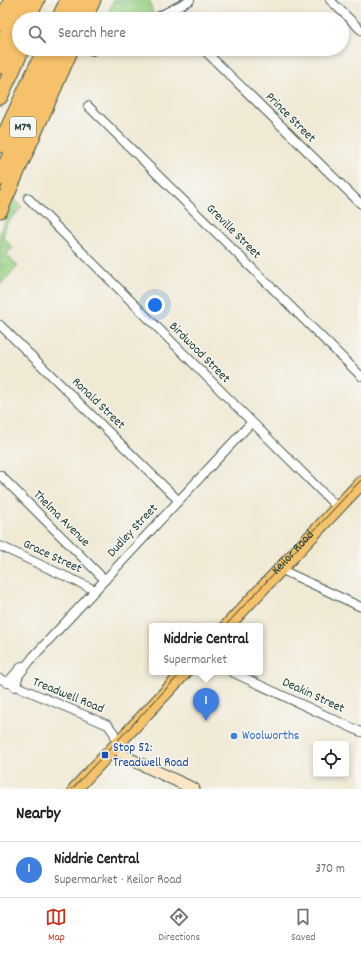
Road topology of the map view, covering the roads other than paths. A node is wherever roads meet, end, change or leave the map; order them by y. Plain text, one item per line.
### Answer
1 (12, 0) edge
2 (25, 0) edge
3 (37, 0) edge
4 (44, 0) edge
5 (68, 0) edge
6 (79, 0) edge
7 (93, 0) edge
8 (190, 0) edge
9 (330, 0) edge
10 (19, 12) edge
11 (31, 12) edge
12 (39, 12) edge
13 (62, 12) edge
14 (74, 12) edge
15 (87, 12) edge
16 (166, 12) edge
17 (342, 12) edge
18 (349, 18) edge
19 (0, 23) edge
20 (12, 25) edge
21 (361, 30) edge
22 (12, 45) edge
23 (0, 48) edge
24 (19, 56) edge
25 (42, 56) edge
26 (55, 56) edge
27 (67, 56) edge
28 (210, 56) edge
29 (0, 66) edge
30 (0, 97) edge
31 (88, 106) dead end
32 (0, 145) edge
33 (0, 178) edge
34 (28, 198) dead end
35 (361, 204) edge
36 (0, 210) edge
37 (0, 325) edge
38 (361, 376) edge
39 (251, 423) junction
40 (0, 475) edge
41 (361, 483) edge
42 (178, 500) junction
43 (338, 508) junction
44 (0, 546) edge
45 (280, 569) junction
46 (105, 580) junction
47 (95, 590) junction
48 (361, 607) edge
49 (231, 623) edge
50 (33, 657) junction
51 (182, 675) edge
52 (238, 675) edge
53 (3, 681) edge
54 (15, 687) junction
55 (361, 732) edge
56 (117, 744) junction
57 (188, 788) edge
58 (75, 789) edge

1 - 19 highway
2 - 10 highway
3 - 11 highway
4 - 12 highway
5 - 13 highway
6 - 14 highway
7 - 15 highway
8 - 16 street
9 - 17 street
18 - 21 street
20 - 23 highway
22 - 29 highway
24 - 30 highway
25 - 32 highway
26 - 33 highway, M79
27 - 36 highway
28 - 35 street, Prince Street
31 - 38 street, Greville Street
34 - 39 street, Birdwood Street
37 - 42 street, Ronald Street
39 - 42 street, Dudley Street
39 - 43 street, Birdwood Street
40 - 46 street, Thelma Avenue
41 - 43 main road, Keilor Road
42 - 46 street, Dudley Street
43 - 45 main road, Keilor Road
44 - 47 street, Grace Street
45 - 48 street
45 - 49 main road, Keilor Road
46 - 47 street, Dudley Street
47 - 50 street, Dudley Street
50 - 53 street, Dudley Street
50 - 54 street, Dudley Street
51 - 56 main road
52 - 55 street, Deakin Street
53 - 54 street, Treadwell Road
54 - 56 street, Treadwell Road
56 - 57 main road
56 - 58 main road

